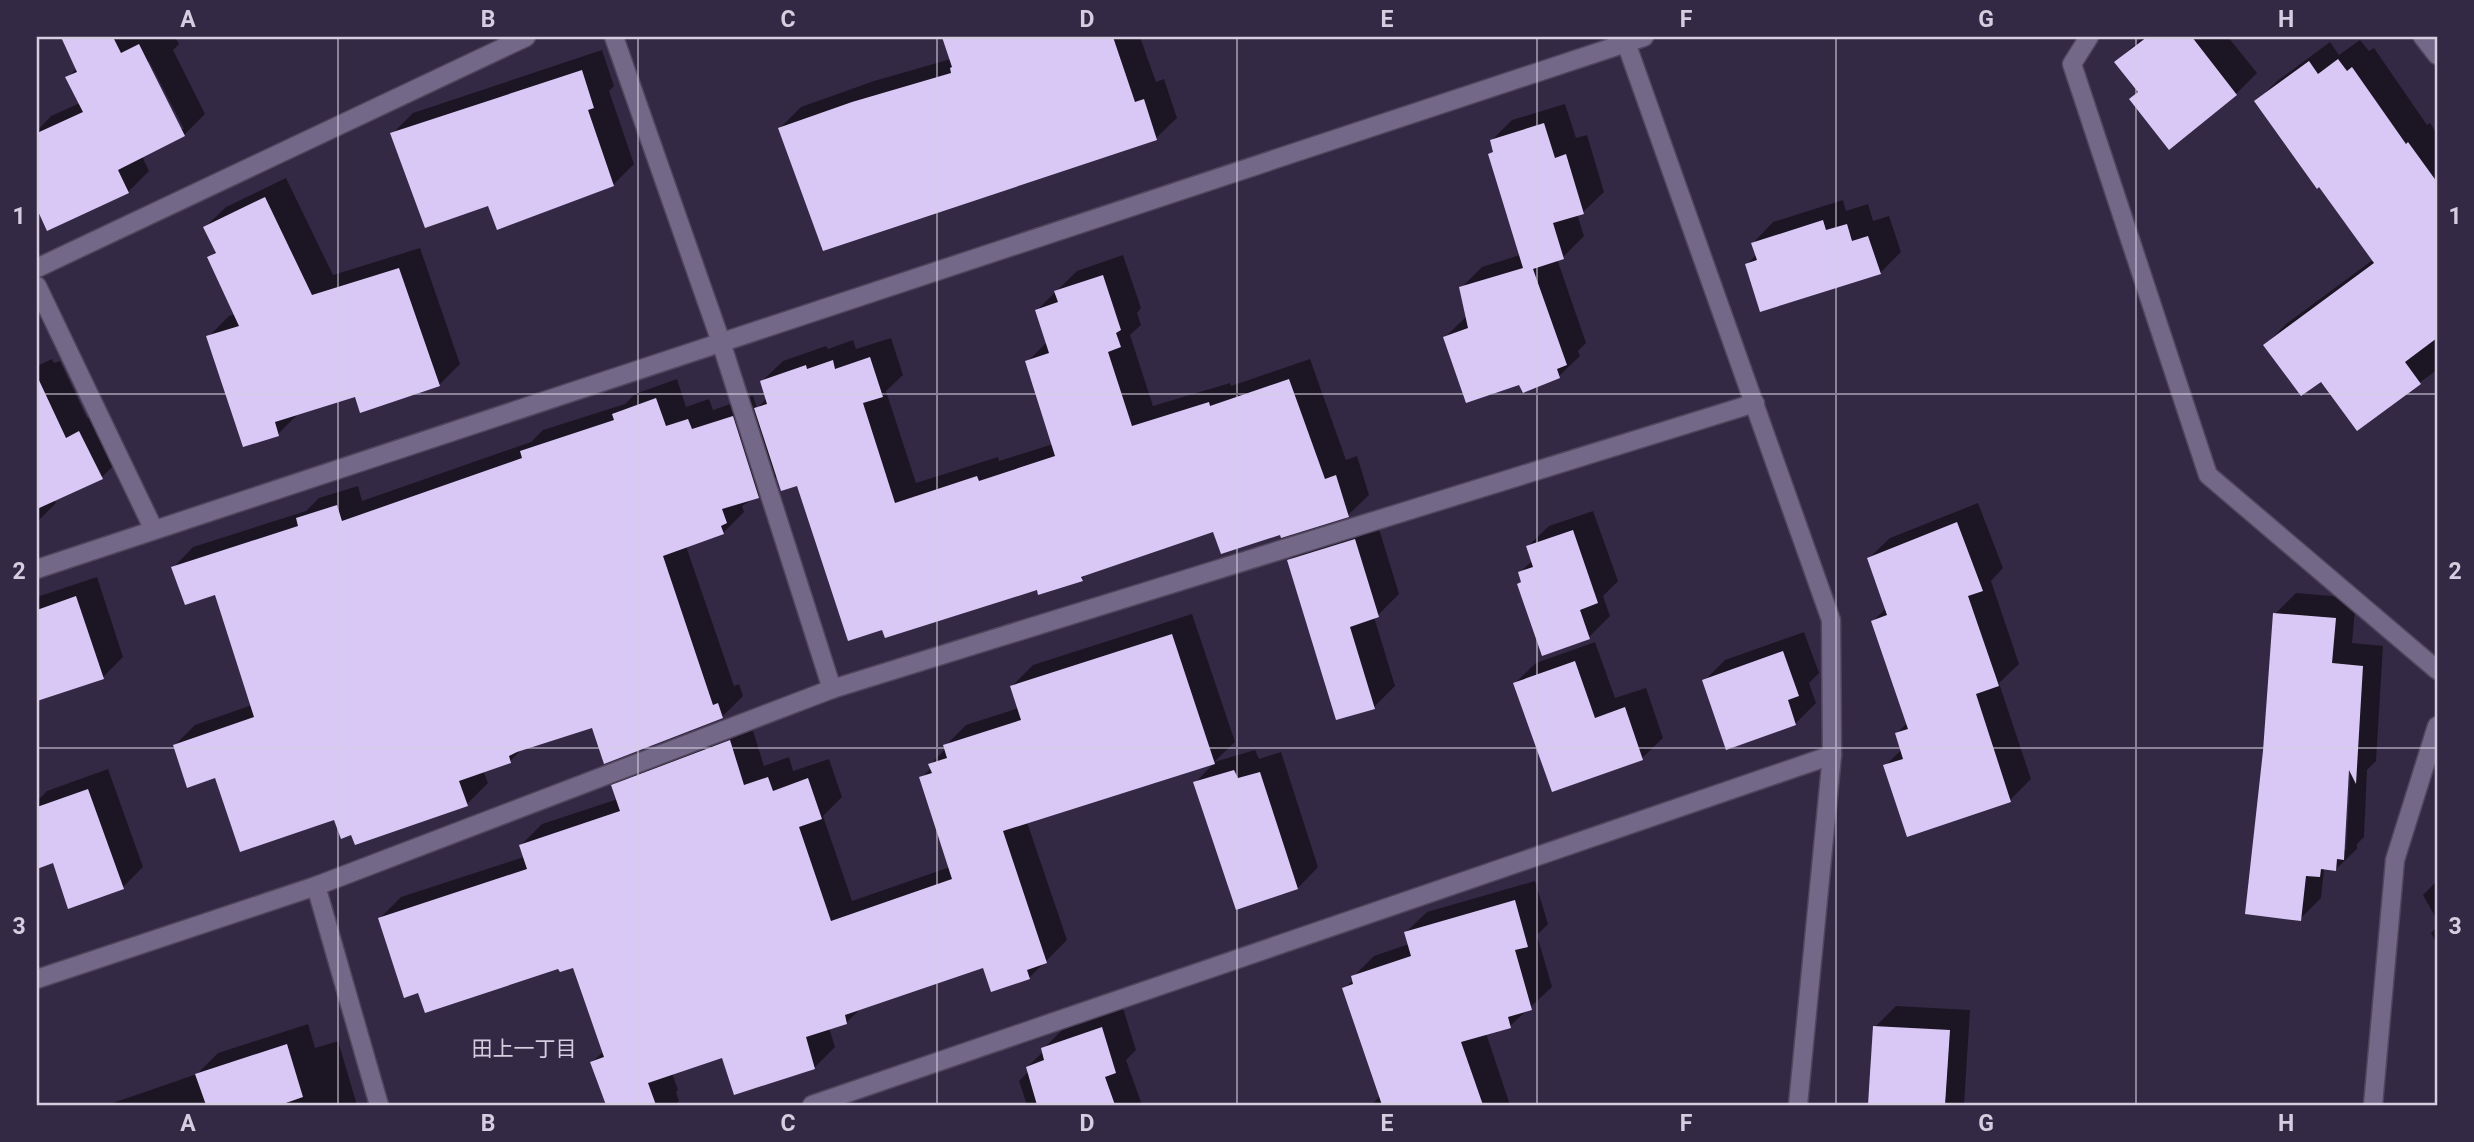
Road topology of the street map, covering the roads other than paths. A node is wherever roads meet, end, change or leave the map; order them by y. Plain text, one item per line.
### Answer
1 (526, 37) edge
2 (614, 37) edge
3 (1644, 37) edge
4 (2089, 37) edge
5 (2423, 37) edge
6 (1625, 40) edge
7 (2437, 55) edge
8 (37, 268) edge
9 (37, 286) edge
10 (722, 342) junction
11 (1755, 403) junction
12 (154, 530) junction
13 (37, 569) edge
14 (2437, 670) edge
15 (832, 689) junction
16 (2437, 726) edge
17 (1832, 755) junction
18 (316, 886) junction
19 (37, 979) edge
20 (379, 1105) edge
21 (813, 1105) edge
22 (1798, 1105) edge
23 (2373, 1105) edge

1 - 8 street
2 - 10 street
3 - 6 street
4 - 14 street
5 - 7 street
6 - 10 street
6 - 11 street
9 - 12 street
10 - 12 street
10 - 15 street
11 - 15 street
11 - 17 street
12 - 13 street
15 - 18 street
16 - 23 street
17 - 21 street
17 - 22 street
18 - 19 street
18 - 20 street

